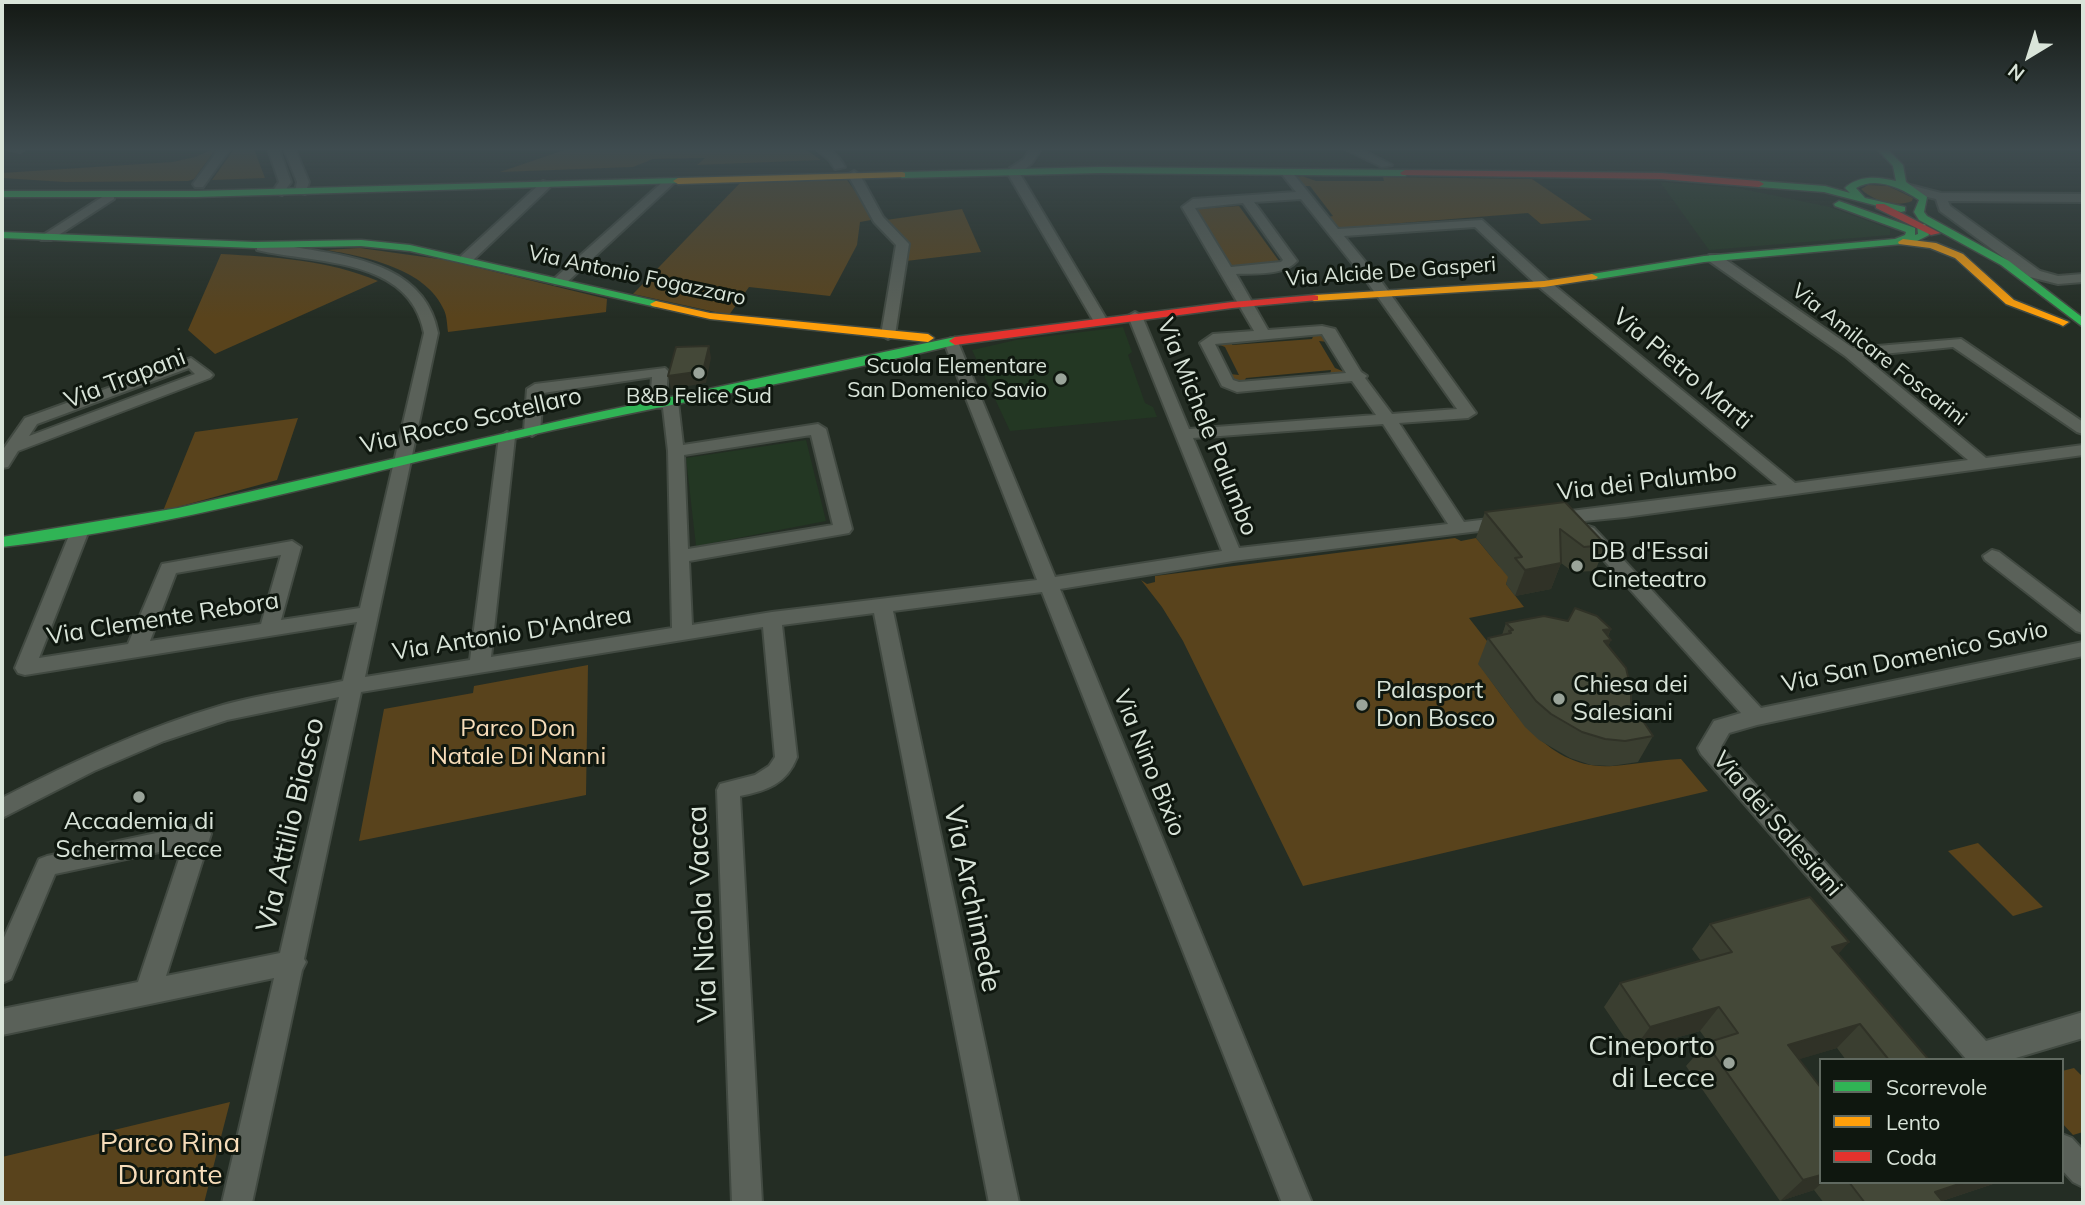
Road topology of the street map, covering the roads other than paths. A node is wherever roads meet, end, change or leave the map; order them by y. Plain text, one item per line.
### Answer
1 (96, 205) edge
2 (524, 205) edge
3 (643, 205) edge
4 (870, 205) edge
5 (1047, 205) edge
6 (1190, 205) edge
7 (1250, 205) edge
8 (1312, 205) edge
9 (1842, 205) edge
10 (1923, 205) joint
11 (1943, 205) edge
12 (1880, 206) joint
13 (1921, 226) junction
14 (1333, 233) junction
15 (4, 236) edge
16 (46, 237) junction
17 (1896, 241) junction
18 (327, 242) junction
19 (254, 245) junction
20 (311, 255) junction
21 (1714, 258) junction
22 (466, 259) junction
23 (1227, 271) junction
24 (2076, 279) edge
25 (560, 281) junction
26 (1544, 284) junction
27 (1382, 292) junction
28 (2055, 301) junction
29 (1247, 304) junction
30 (1135, 316) junction
31 (1100, 320) junction
32 (2063, 322) junction
33 (2083, 324) edge
34 (1264, 334) junction
35 (888, 335) junction
36 (2083, 341) edge
37 (951, 342) junction
38 (1850, 353) junction
39 (1359, 376) junction
40 (664, 403) junction
41 (1388, 419) junction
42 (2083, 429) edge
43 (533, 432) junction
44 (1184, 434) junction
45 (507, 437) junction
46 (12, 448) junction
47 (2083, 450) edge
48 (676, 451) junction
49 (403, 460) junction
50 (2, 463) edge
51 (1983, 464) junction
52 (1791, 489) junction
53 (1573, 516) junction
54 (1459, 528) junction
55 (79, 533) junction
56 (2, 542) edge
57 (1233, 555) junction
58 (1992, 556) dead end
59 (678, 557) junction
60 (1050, 585) junction
61 (882, 606) junction
62 (370, 613) junction
63 (772, 619) junction
64 (2083, 626) edge
65 (269, 629) junction
66 (682, 633) junction
67 (2083, 649) edge
68 (136, 650) junction
69 (480, 665) junction
70 (354, 685) junction
71 (1757, 717) junction
72 (2, 809) edge
73 (293, 961) junction
74 (2, 971) edge
75 (148, 992) junction
76 (2, 1022) edge
77 (2083, 1025) edge
78 (1983, 1058) edge
79 (2064, 1150) edge
80 (2083, 1172) edge
81 (237, 1203) edge
82 (747, 1203) edge
83 (1004, 1203) edge
84 (1297, 1203) edge

1 - 16 street
2 - 22 street
3 - 25 street
4 - 35 street
5 - 31 street
6 - 23 street
7 - 23 street
8 - 14 street
9 - 17 main road
10 - 12 main road
10 - 28 main road
11 - 24 street
12 - 13 main road
13 - 17 main road
13 - 32 main road
14 - 26 street, Via Pietro Marti
14 - 27 street
15 - 16 main road, Via Antonio Fogazzaro
16 - 19 main road, Via Antonio Fogazzaro
17 - 21 main road, Via Alcide De Gasperi
17 - 32 main road
18 - 19 main road, Via Antonio Fogazzaro
18 - 20 street
18 - 22 main road, Via Antonio Fogazzaro
19 - 20 street, Via Attilio Biasco
20 - 49 street, Via Attilio Biasco
21 - 26 main road, Via Alcide De Gasperi
21 - 38 street, Via Amilcare Foscarini
22 - 25 main road, Via Antonio Fogazzaro
23 - 29 street
24 - 28 street
25 - 35 main road, Via Antonio Fogazzaro
26 - 27 main road, Via Alcide De Gasperi
26 - 52 street, Via Pietro Marti
27 - 29 main road, Via Alcide De Gasperi
27 - 41 street
28 - 33 main road
29 - 30 main road, Via Alcide De Gasperi
29 - 34 street
30 - 31 main road, Via Alcide De Gasperi
30 - 44 street, Via Michele Palumbo
31 - 37 main road, Via Alcide De Gasperi
32 - 36 main road
34 - 39 street
34 - 39 street
35 - 37 main road, Via Alcide De Gasperi
37 - 40 main road, Via Rocco Scotellaro
37 - 60 street, Via Nino Bixio
38 - 42 street
38 - 51 street, Via Amilcare Foscarini
39 - 41 street
40 - 43 main road, Via Rocco Scotellaro
40 - 43 street
40 - 48 street
41 - 44 street
41 - 54 street
43 - 45 main road, Via Rocco Scotellaro
44 - 57 street, Via Michele Palumbo
45 - 49 main road, Via Rocco Scotellaro
45 - 69 street
46 - 46 street, Via Trapani
46 - 50 street, Via Trapani
47 - 51 street, Via dei Palumbo
48 - 59 street
48 - 59 street
49 - 55 main road, Via Rocco Scotellaro
49 - 62 street, Via Attilio Biasco
51 - 52 street, Via dei Palumbo
52 - 53 street, Via dei Palumbo
53 - 54 street, Via dei Palumbo
53 - 71 street
54 - 57 street, Via dei Palumbo
55 - 56 main road, Via Rocco Scotellaro
55 - 68 street, Via Clemente Rebora
57 - 60 street, Via dei Palumbo
58 - 64 street
59 - 66 street
60 - 61 street, Via Antonio D'Andrea
60 - 84 street, Via Nino Bixio
61 - 63 street, Via Antonio D'Andrea
61 - 83 street, Via Archimede
62 - 65 street, Via Clemente Rebora
62 - 70 street, Via Attilio Biasco
63 - 66 street, Via Antonio D'Andrea
63 - 82 street, Via Nicola Vacca
65 - 68 street, Via Clemente Rebora
65 - 68 street
66 - 69 street, Via Antonio D'Andrea
67 - 71 street, Via San Domenico Savio
69 - 70 street, Via Antonio D'Andrea
70 - 72 street, Via Antonio D'Andrea
70 - 73 street, Via Attilio Biasco
71 - 78 street, Via dei Salesiani
73 - 75 street
73 - 81 street, Via Attilio Biasco
74 - 75 street
75 - 76 street
77 - 78 street
79 - 80 street

